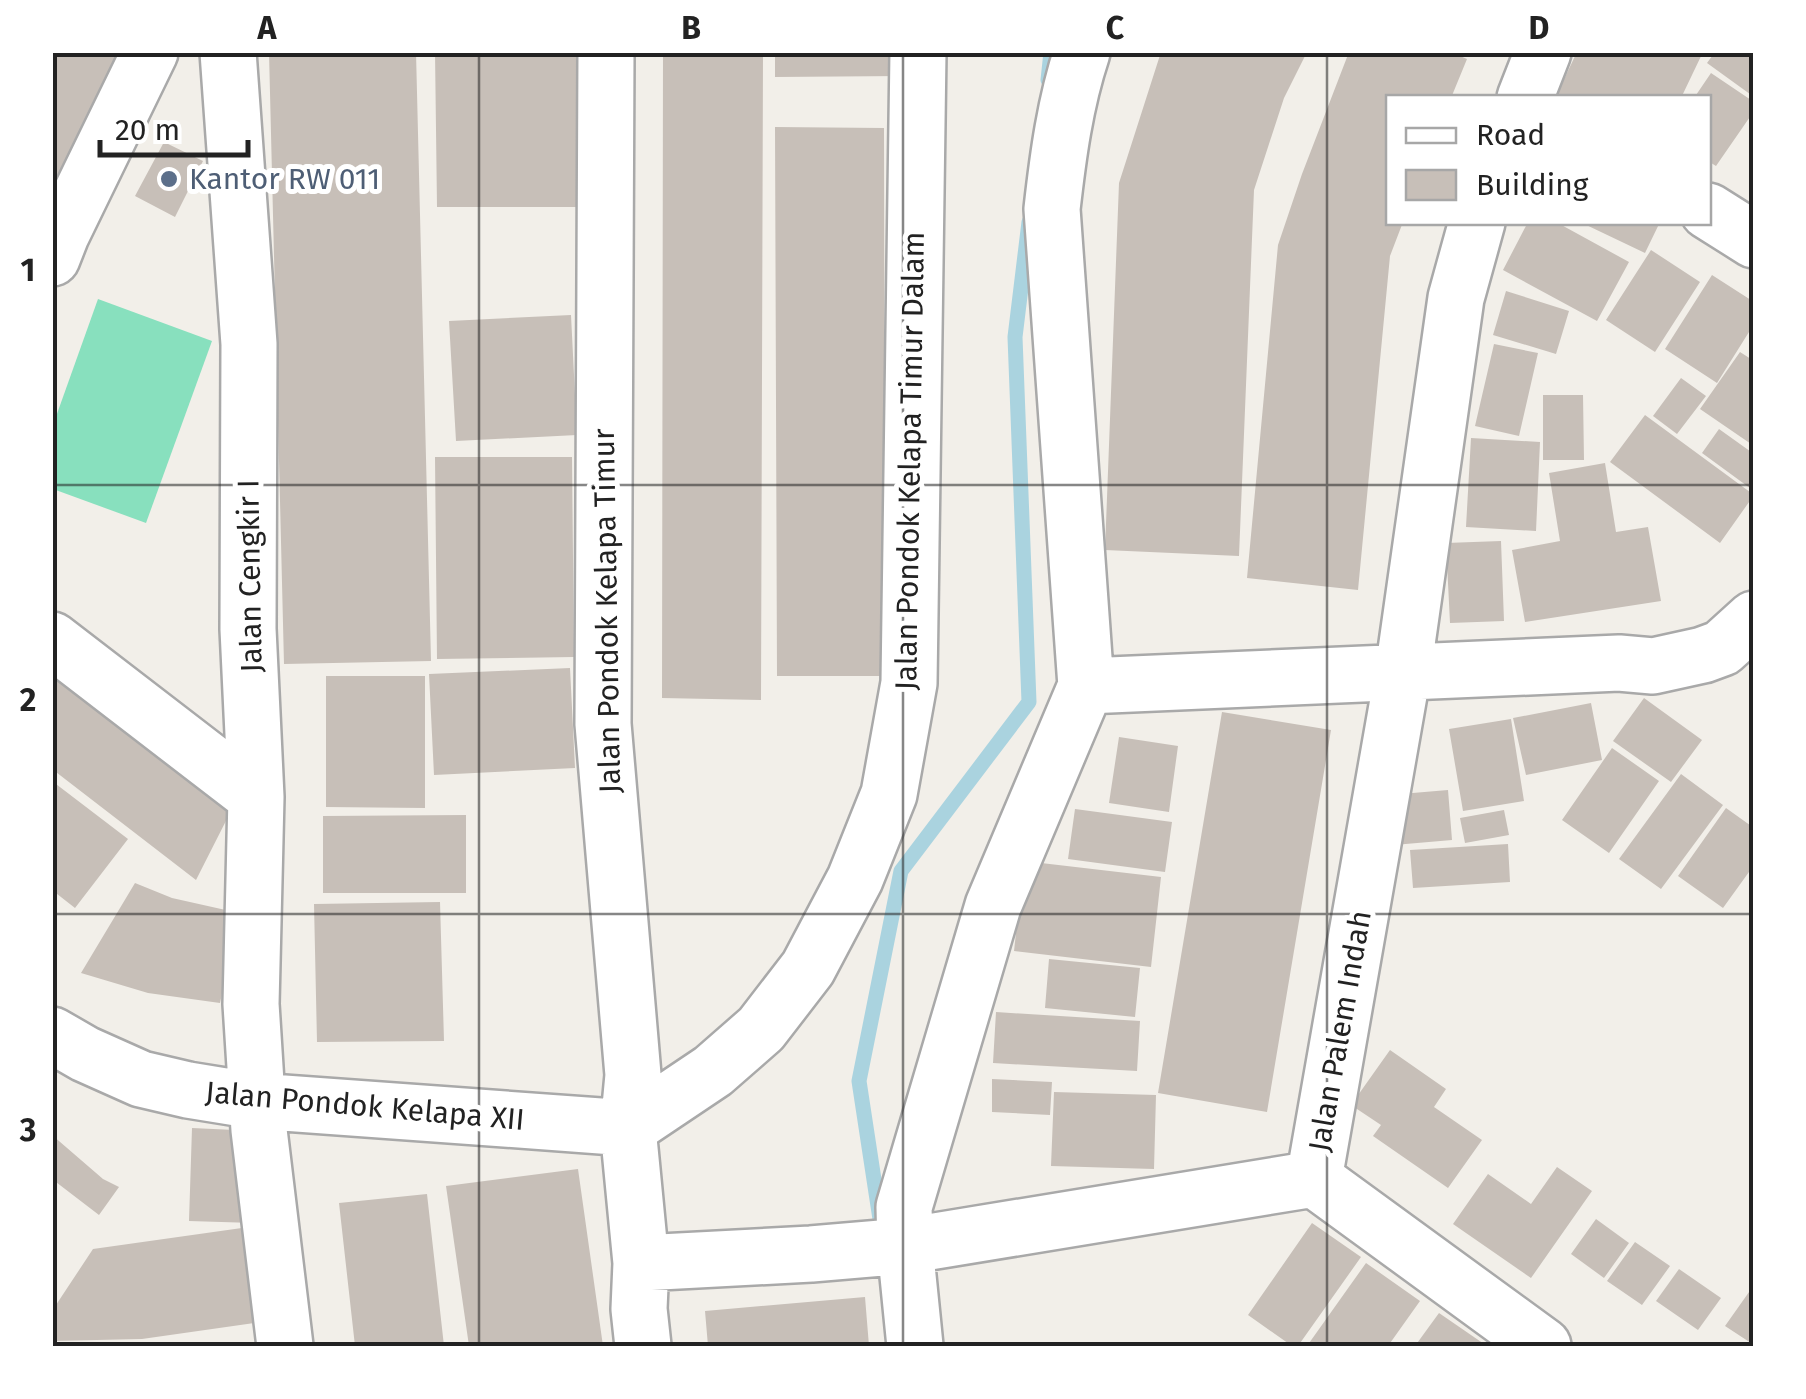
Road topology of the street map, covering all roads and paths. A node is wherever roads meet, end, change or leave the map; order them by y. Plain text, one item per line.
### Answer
1 (150, 52) edge
2 (228, 52) edge
3 (606, 52) edge
4 (918, 52) edge
5 (1082, 52) edge
6 (1711, 213) edge
7 (1476, 225) edge
8 (1754, 240) edge
9 (52, 258) edge
10 (1754, 619) edge
11 (52, 640) edge
12 (1402, 672) junction
13 (1086, 686) junction
14 (256, 797) junction
15 (52, 1035) edge
16 (256, 1100) junction
17 (628, 1128) junction
18 (1314, 1180) junction
19 (899, 1233) junction
20 (641, 1262) junction
21 (285, 1346) edge
22 (643, 1346) edge
23 (915, 1346) edge
24 (1544, 1346) edge

1 - 9 street
2 - 14 street, Jalan Cengkir I
3 - 17 street, Jalan Pondok Kelapa Timur
4 - 17 street, Jalan Pondok Kelapa Timur Dalam
5 - 13 street
6 - 8 street
7 - 12 street, Jalan Palem Indah
10 - 12 street
11 - 14 street
12 - 13 street
12 - 18 street, Jalan Palem Indah
13 - 19 street
14 - 16 street, Jalan Cengkir I
15 - 16 street, Jalan Pondok Kelapa XII
16 - 17 street, Jalan Pondok Kelapa XII
16 - 21 street, Jalan Cengkir I
17 - 20 street, Jalan Pondok Kelapa Timur
18 - 19 street, Jalan Palem Indah
18 - 24 street
19 - 20 street, Jalan Palem Indah
19 - 23 street
20 - 22 street, Jalan Pondok Kelapa Timur

